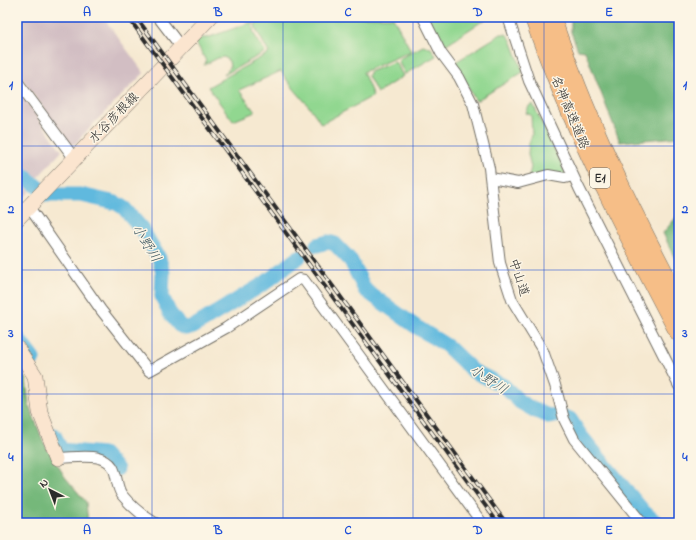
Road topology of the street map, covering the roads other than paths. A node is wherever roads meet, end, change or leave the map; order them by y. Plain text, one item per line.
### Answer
1 (158, 17) edge
2 (210, 17) edge
3 (423, 17) edge
4 (508, 17) edge
5 (534, 17) edge
6 (551, 17) edge
7 (181, 47) junction
8 (17, 81) edge
9 (74, 158) junction
10 (573, 176) junction
11 (491, 178) junction
12 (29, 207) junction
13 (17, 219) edge
14 (679, 302) edge
15 (679, 332) edge
16 (17, 348) edge
17 (679, 386) edge
18 (58, 458) joint
19 (155, 523) edge
20 (482, 523) edge
21 (642, 523) edge

1 - 7 street
2 - 7 main road, 水谷彦根線
3 - 11 street, 中山道
4 - 10 street
5 - 15 highway, 名神高速道路 / E1
6 - 14 highway, 名神高速道路 / E1
7 - 9 main road, 水谷彦根線
8 - 9 street
9 - 12 main road, 水谷彦根線
10 - 11 street
10 - 17 street
11 - 21 street, 中山道
12 - 13 main road, 水谷彦根線
12 - 20 street
16 - 18 main road
18 - 19 street

